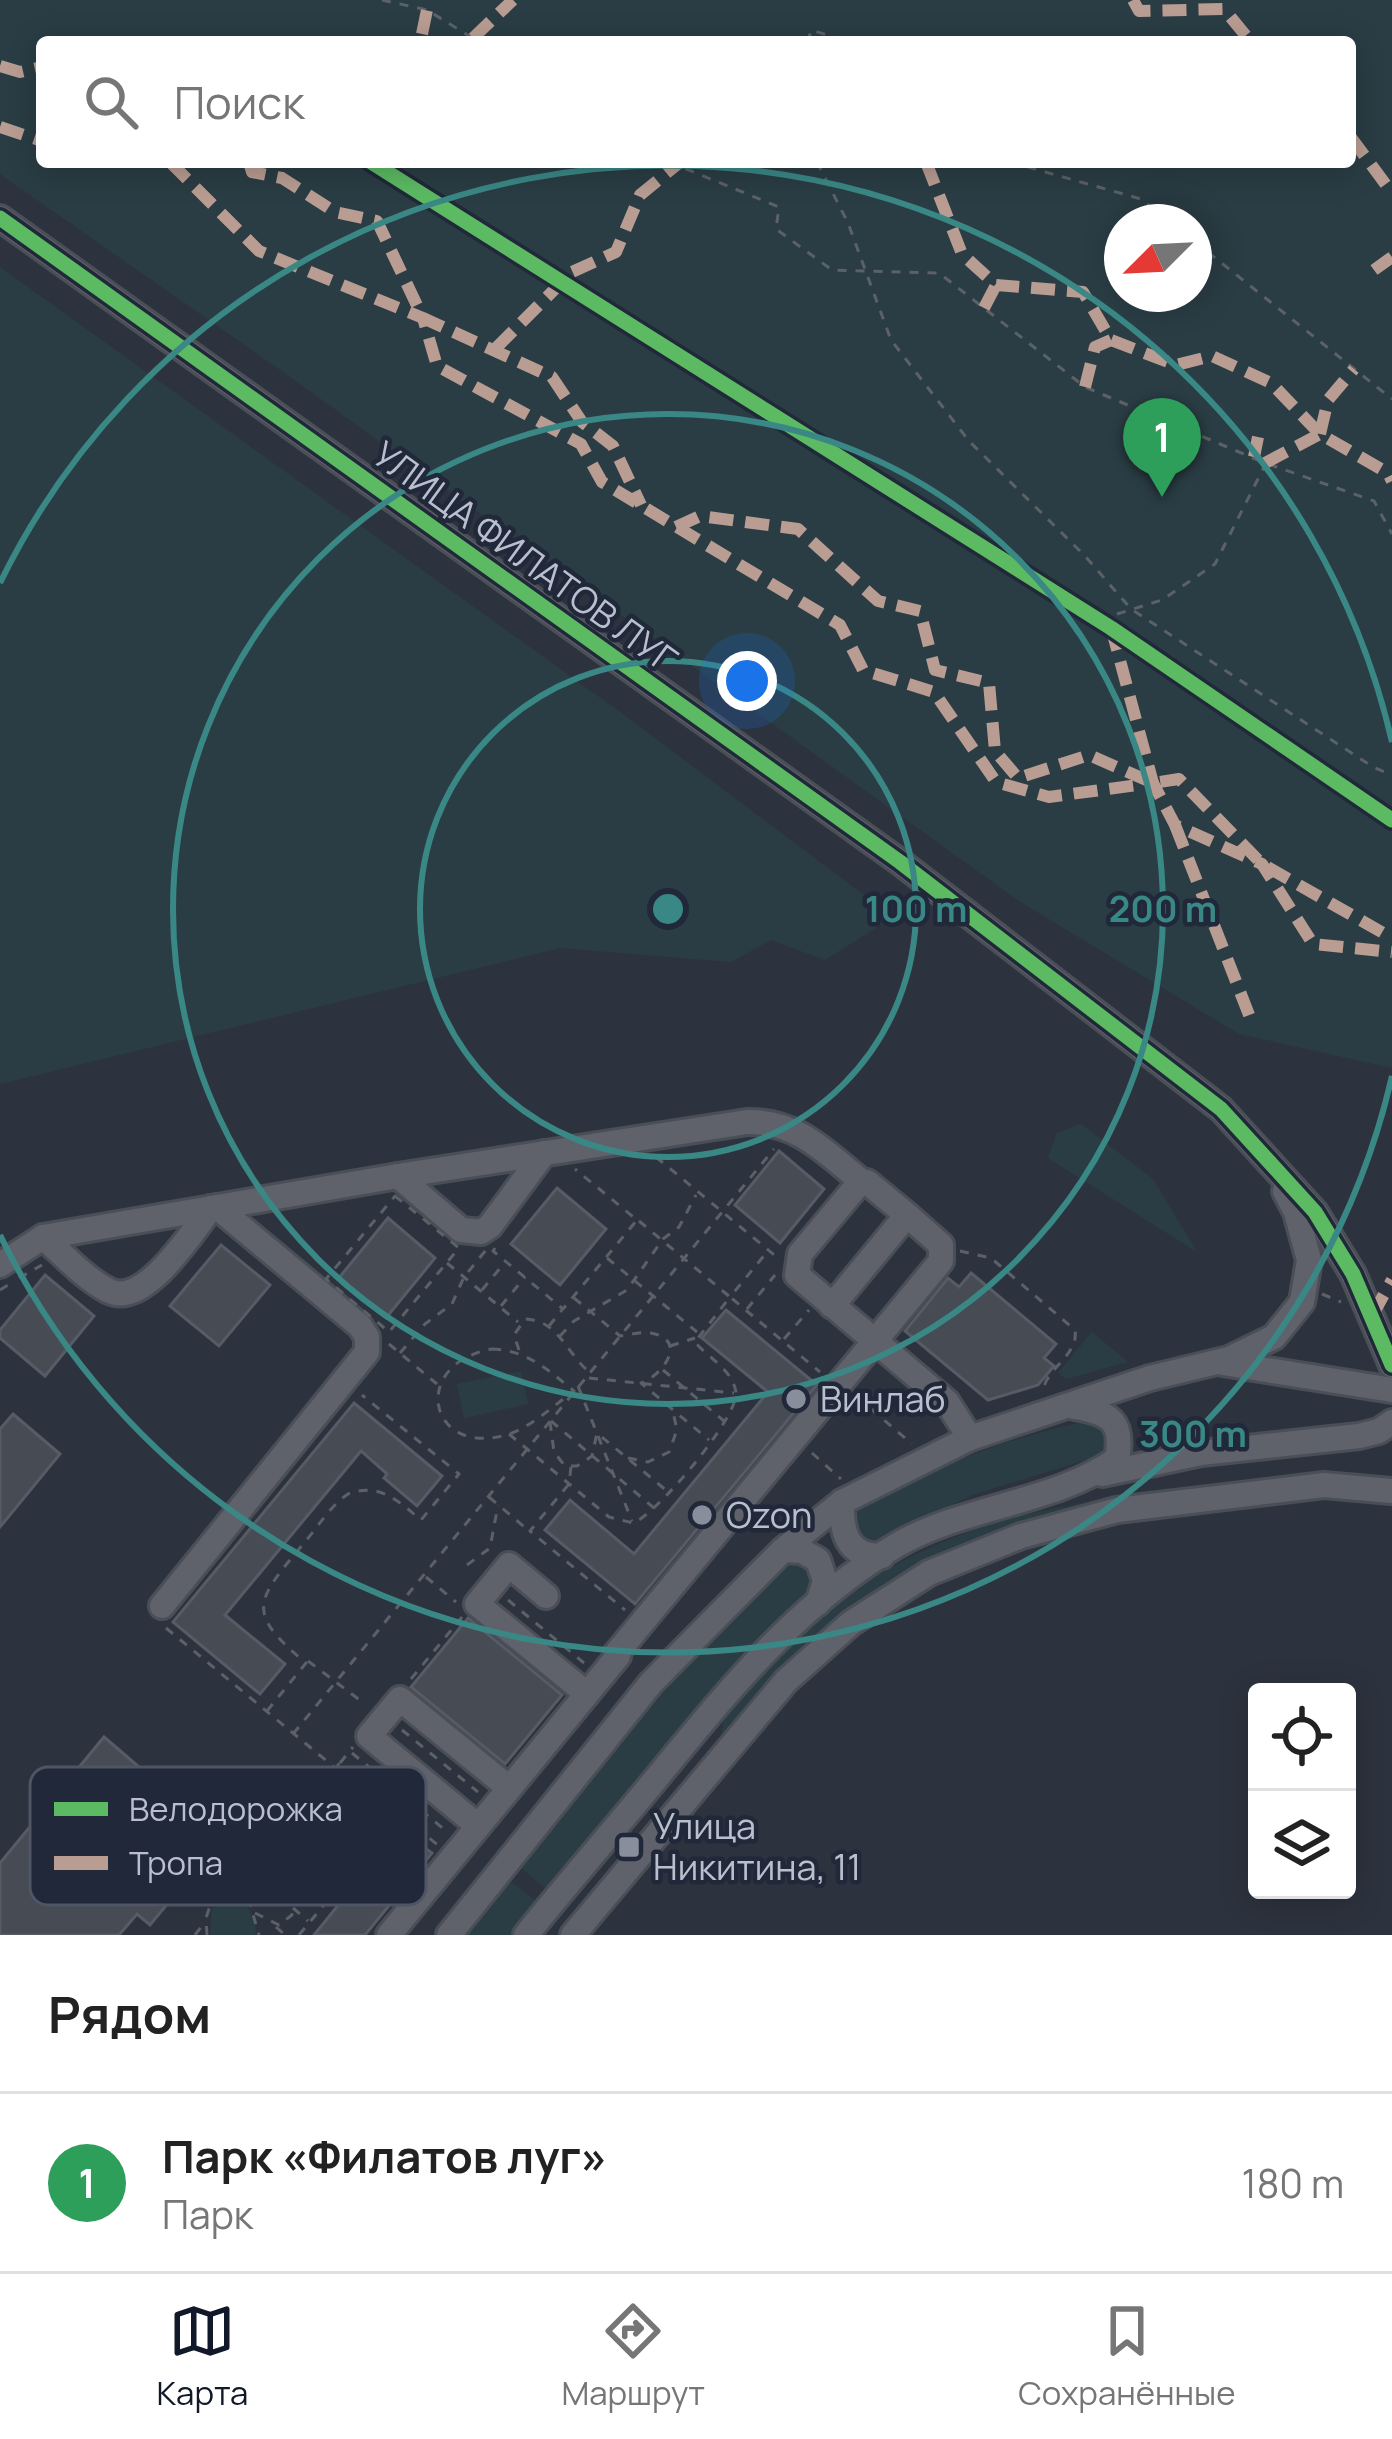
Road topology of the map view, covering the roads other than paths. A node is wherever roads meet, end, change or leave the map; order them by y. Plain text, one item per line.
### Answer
1 (0, 218) edge
2 (544, 1154) junction
3 (1267, 1156) junction
4 (861, 1181) junction
5 (396, 1186) junction
6 (214, 1208) junction
7 (907, 1215) junction
8 (52, 1245) junction
9 (0, 1265) edge
10 (826, 1301) junction
11 (874, 1342) junction
12 (1216, 1362) junction
13 (1392, 1365) edge
14 (1392, 1390) edge
15 (1073, 1406) junction
16 (1392, 1422) edge
17 (970, 1438) junction
18 (1094, 1475) junction
19 (842, 1491) junction
20 (1392, 1491) edge
21 (783, 1550) junction
22 (882, 1556) junction
23 (546, 1597) dead end
24 (818, 1603) junction
25 (163, 1617) road end
26 (614, 1652) junction
27 (588, 1681) junction
28 (651, 1683) junction
29 (704, 1719) junction
30 (407, 1767) edge
31 (426, 1783) edge
32 (496, 1793) junction
33 (689, 1799) junction
34 (478, 1826) junction
35 (426, 1890) edge
36 (413, 1905) edge
37 (389, 1935) edge
38 (449, 1935) edge
39 (526, 1935) edge
40 (573, 1935) edge

1 - 3 street, УЛИЦА ФИЛАТОВ ЛУГ
2 - 4 street
2 - 5 street
2 - 5 street
3 - 12 street, УЛИЦА ФИЛАТОВ ЛУГ
3 - 13 street, УЛИЦА ФИЛАТОВ ЛУГ
4 - 7 street
4 - 10 street
5 - 6 street
6 - 8 street
6 - 8 street
6 - 25 street
7 - 10 street
7 - 11 street
8 - 9 street
10 - 11 street
11 - 17 street
11 - 26 street
12 - 14 street
12 - 15 street
15 - 17 street
15 - 18 street
16 - 18 street
17 - 19 street
18 - 22 street
19 - 21 street
19 - 22 street
20 - 33 street
21 - 24 street
21 - 28 street
22 - 24 street
23 - 27 street
24 - 29 street
26 - 27 street
26 - 28 street
27 - 32 street
28 - 38 street
29 - 33 street
29 - 39 street
30 - 32 street
31 - 34 street
32 - 34 street
33 - 40 street
34 - 35 street
36 - 37 street

